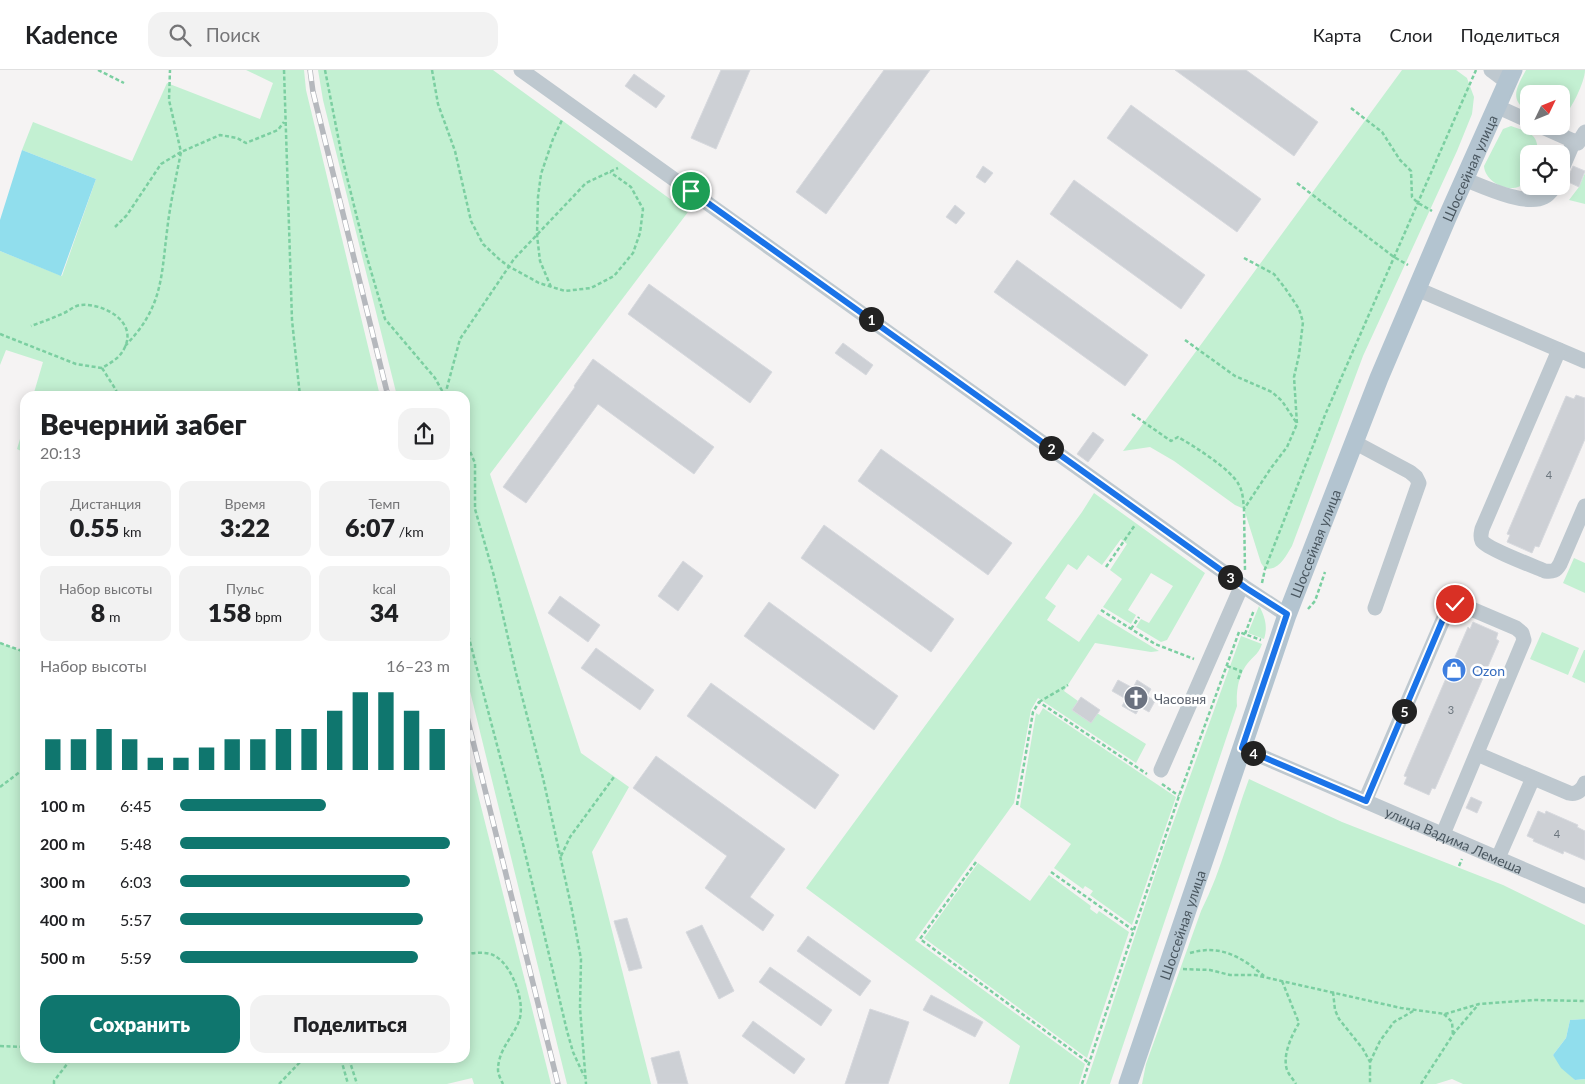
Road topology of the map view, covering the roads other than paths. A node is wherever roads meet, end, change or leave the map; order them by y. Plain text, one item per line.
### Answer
1 (521, 70) edge
2 (1491, 70) edge
3 (1510, 76) edge
4 (1496, 106) junction
5 (1520, 117) edge
6 (1579, 137) edge
7 (1570, 154) edge
8 (1464, 179) junction
9 (1546, 195) edge
10 (1420, 281) junction
11 (1558, 350) junction
12 (1585, 361) edge
13 (1354, 442) junction
14 (1585, 506) edge
15 (1244, 587) junction
16 (1375, 608) dead end
17 (1287, 614) junction
18 (1242, 748) junction
19 (1477, 754) junction
20 (1161, 770) dead end
21 (1533, 778) junction
22 (1585, 783) edge
23 (1366, 801) junction
24 (1443, 834) junction
25 (1498, 858) junction
26 (1585, 896) edge
27 (1128, 1084) edge

1 - 15 street
2 - 3 street
3 - 4 main road, Шоссейная улица
4 - 5 street
4 - 8 main road, Шоссейная улица
6 - 7 street
8 - 9 street
8 - 10 main road, Шоссейная улица
10 - 11 street
10 - 13 main road, Шоссейная улица
11 - 12 street
11 - 14 street
13 - 16 street
13 - 17 main road, Шоссейная улица
15 - 17 street
15 - 20 street
17 - 18 main road, Шоссейная улица
18 - 23 street, улица Вадима Лемеша
18 - 27 main road, Шоссейная улица
19 - 21 street
19 - 23 street
19 - 24 street
21 - 22 street
21 - 25 street
23 - 24 street, улица Вадима Лемеша
24 - 25 street, улица Вадима Лемеша
25 - 26 street, улица Вадима Лемеша

